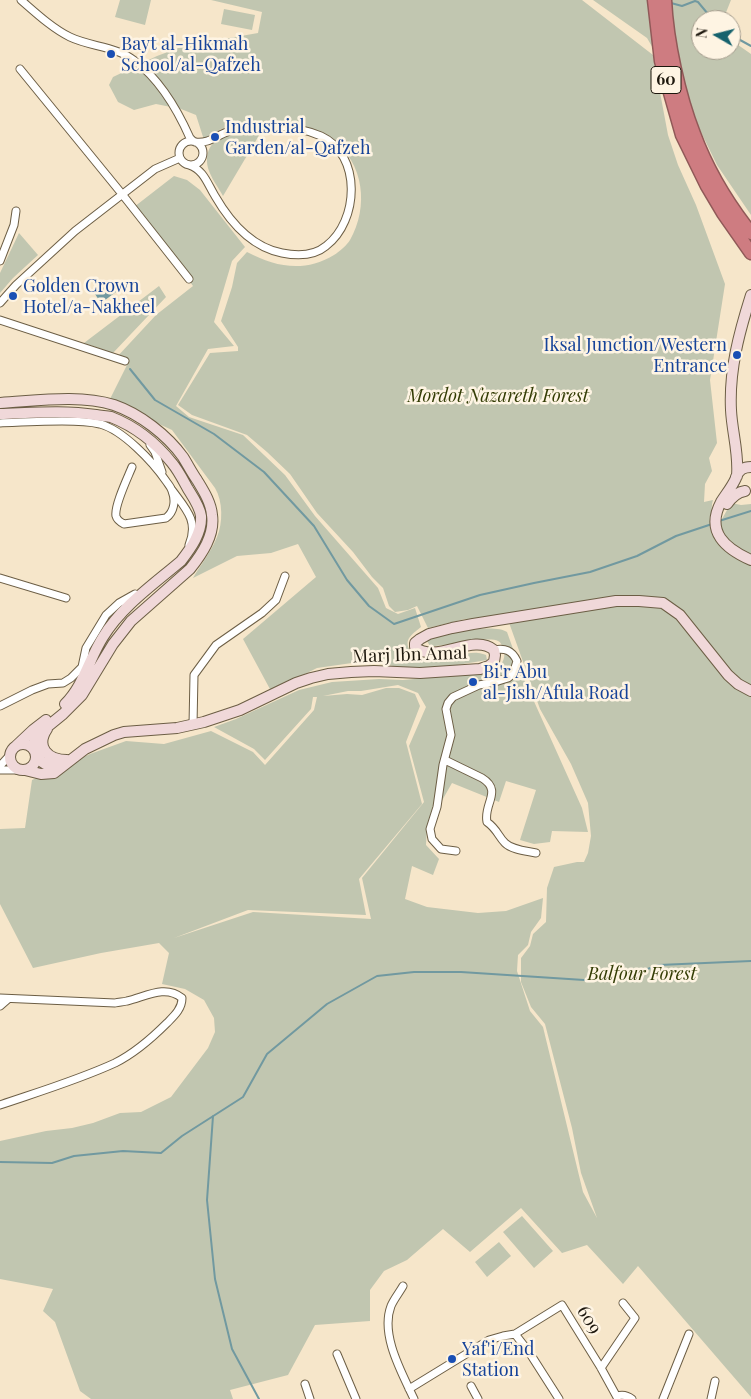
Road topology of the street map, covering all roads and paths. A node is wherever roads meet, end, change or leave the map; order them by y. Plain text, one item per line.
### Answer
1 (21, 0) edge
2 (654, 0) edge
3 (665, 0) edge
4 (20, 69) dead end
5 (184, 124) junction
6 (213, 140) junction
7 (194, 141) junction
8 (184, 143) junction
9 (697, 154) junction
10 (203, 155) junction
11 (180, 158) junction
12 (189, 165) junction
13 (204, 175) junction
14 (122, 194) junction
15 (16, 211) dead end
16 (745, 231) edge
17 (751, 253) edge
18 (0, 262) edge
19 (189, 279) dead end
20 (751, 295) edge
21 (0, 303) edge
22 (0, 320) edge
23 (125, 361) dead end
24 (0, 403) edge
25 (0, 414) edge
26 (0, 423) edge
27 (141, 434) junction
28 (735, 439) junction
29 (132, 467) dead end
30 (751, 467) edge
31 (736, 477) junction
32 (166, 482) junction
33 (172, 490) junction
34 (748, 491) edge
35 (751, 555) edge
36 (751, 560) edge
37 (285, 576) dead end
38 (0, 578) edge
39 (66, 598) dead end
40 (494, 650) junction
41 (751, 690) edge
42 (0, 706) edge
43 (50, 724) junction
44 (192, 725) junction
45 (16, 746) junction
46 (35, 752) junction
47 (10, 754) junction
48 (70, 760) junction
49 (445, 760) junction
50 (0, 766) edge
51 (0, 770) edge
52 (22, 770) junction
53 (456, 851) dead end
54 (536, 853) dead end
55 (4, 999) edge
56 (0, 1006) edge
57 (0, 1105) edge
58 (403, 1286) dead end
59 (623, 1302) dead end
60 (515, 1334) junction
61 (689, 1334) dead end
62 (337, 1354) dead end
63 (602, 1368) junction
64 (715, 1381) dead end
65 (305, 1384) dead end
66 (471, 1386) dead end
67 (409, 1389) junction
68 (617, 1398) edge
69 (310, 1399) edge
70 (356, 1399) edge
71 (414, 1399) edge
72 (478, 1399) edge
73 (559, 1399) edge
74 (632, 1399) edge
75 (663, 1399) edge
76 (711, 1399) edge

1 - 5 street
2 - 9 highway, 60
3 - 9 highway, 60
4 - 14 street
5 - 7 street
5 - 8 street
6 - 7 street
6 - 10 street
6 - 13 street
7 - 8 street
7 - 10 street
8 - 11 street
9 - 16 highway, 60
10 - 12 street
10 - 13 street
11 - 12 street
11 - 14 street
12 - 13 street
14 - 19 street
14 - 21 street
15 - 18 street
16 - 17 highway, 60
20 - 28 street
22 - 23 street
24 - 43 street
25 - 27 street
26 - 32 street
27 - 32 street
27 - 45 street
28 - 30 street
28 - 31 street
29 - 33 street
30 - 31 street
31 - 34 street
31 - 36 street
32 - 33 street
33 - 42 street
34 - 35 street
37 - 44 street
38 - 39 street
40 - 41 street, Marj Ibn Amal
40 - 44 street, Marj Ibn Amal
40 - 49 street
43 - 46 street
43 - 48 street
44 - 48 street, Marj Ibn Amal
45 - 46 street
45 - 47 street
46 - 48 street, Marj Ibn Amal
46 - 52 street
47 - 50 street
47 - 52 street
48 - 52 street, Marj Ibn Amal
49 - 53 street
49 - 54 street
51 - 52 street
55 - 56 street
55 - 57 street
58 - 67 street
59 - 63 street
60 - 63 street, 609
60 - 67 street
60 - 73 street
61 - 75 street
62 - 70 street
63 - 68 street, 609
64 - 76 street
65 - 69 street
66 - 72 street
67 - 71 street
68 - 74 street

